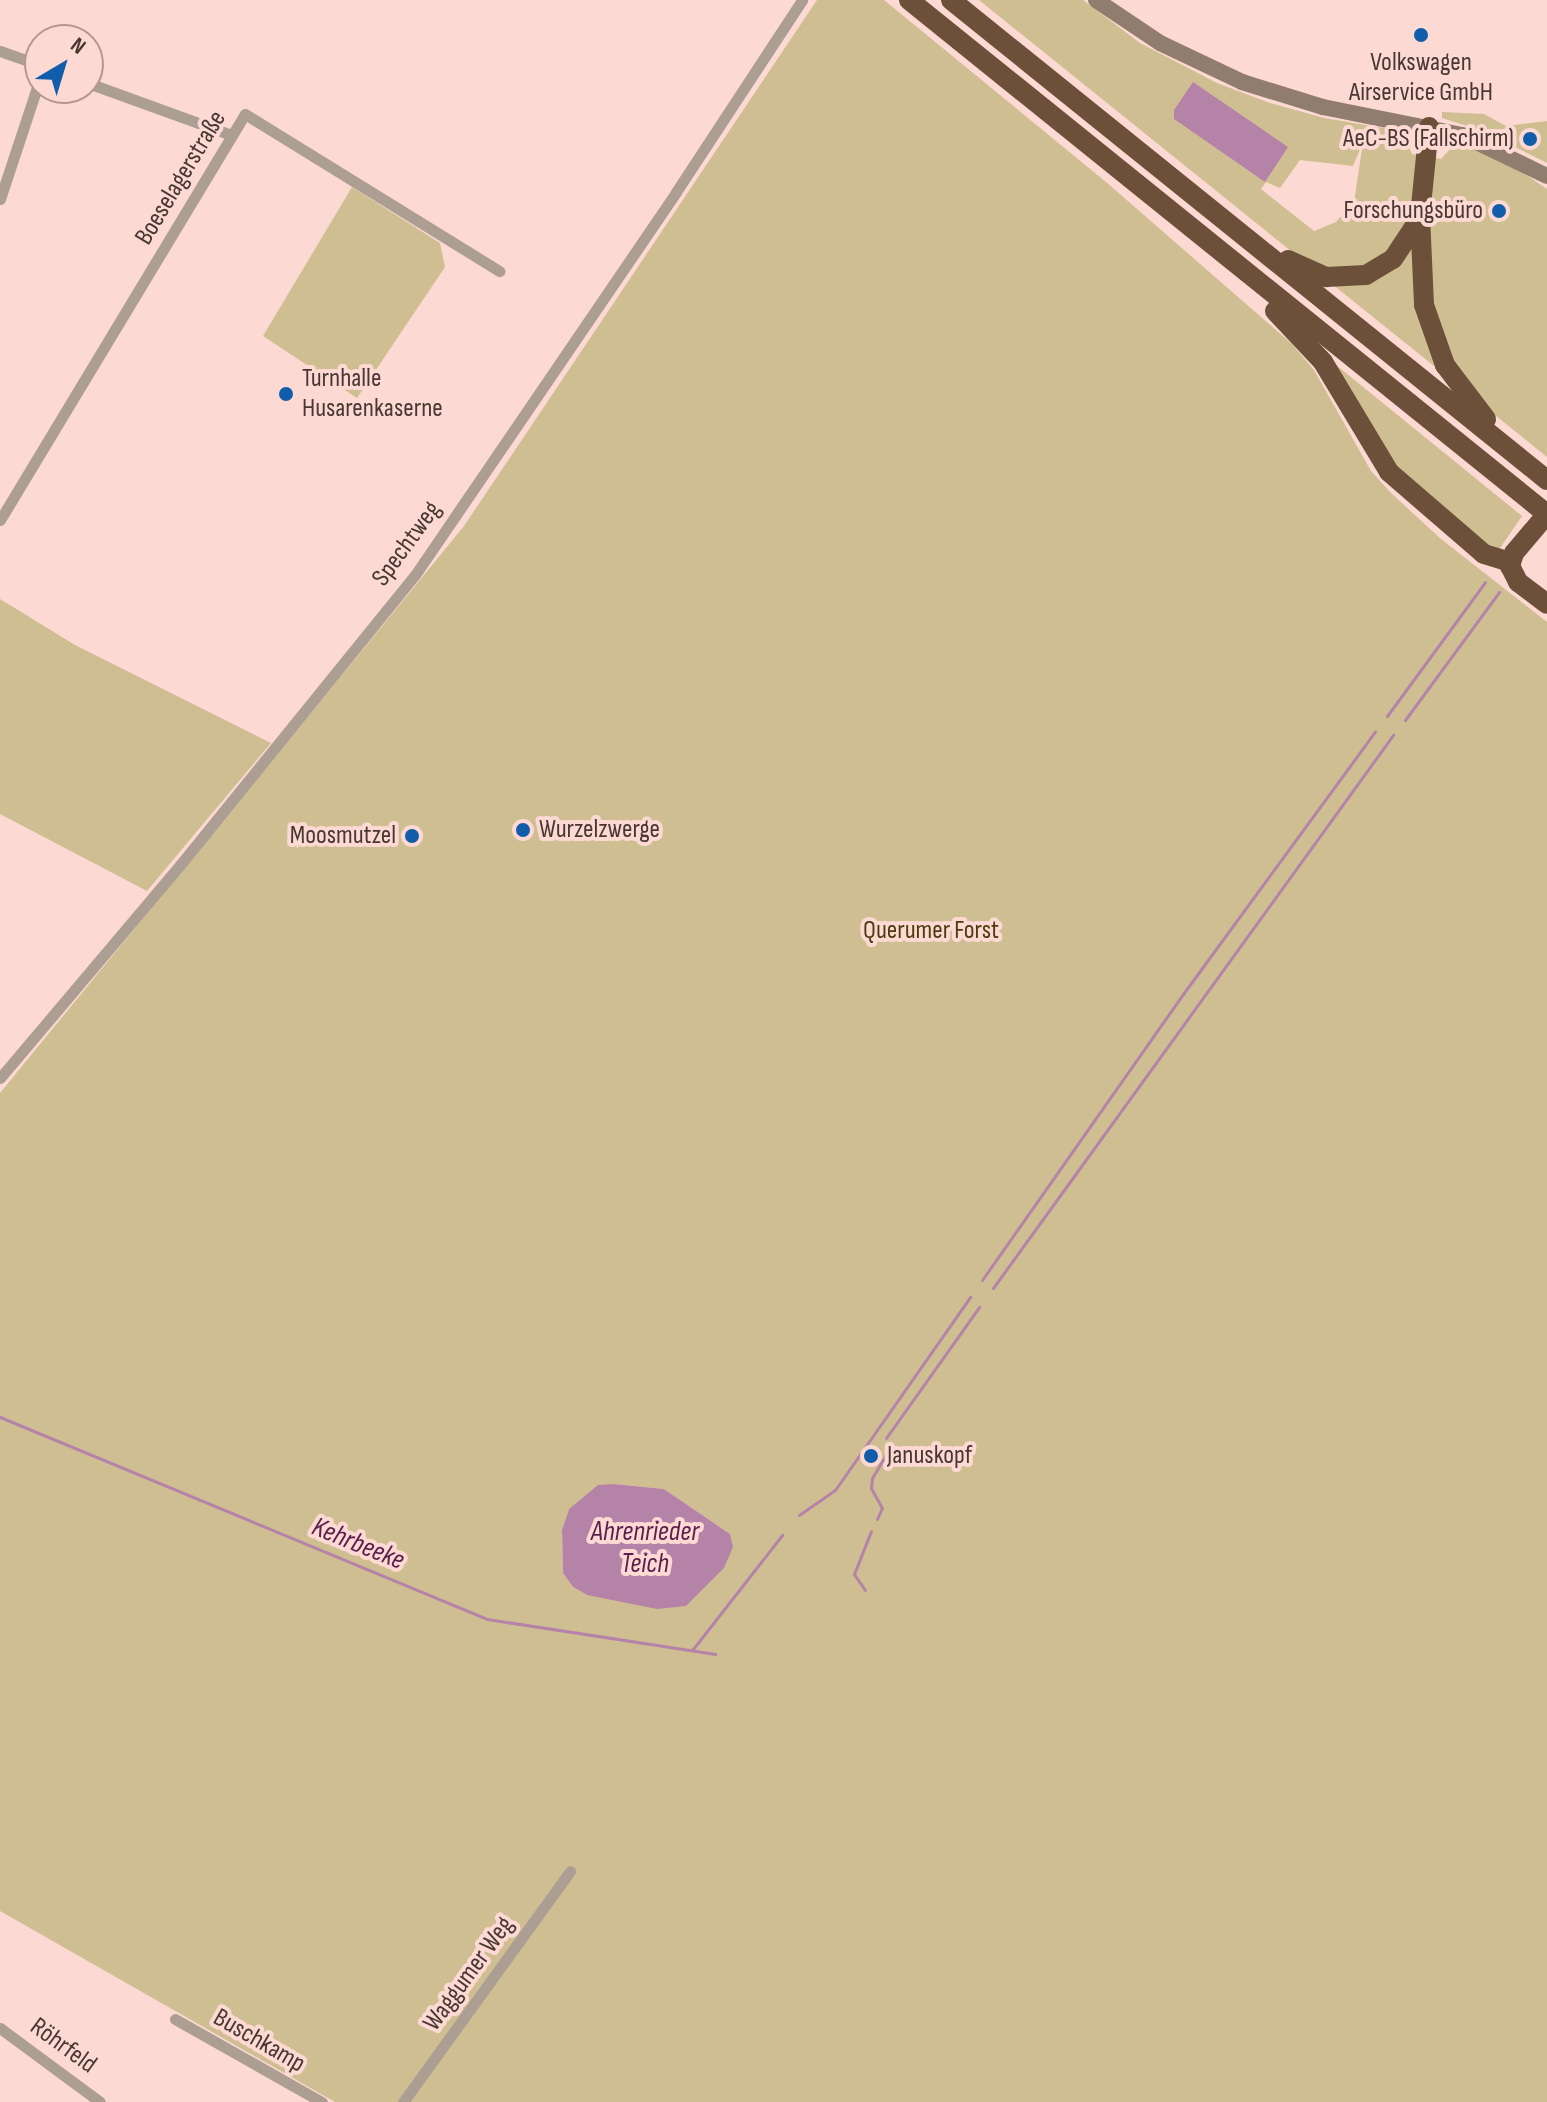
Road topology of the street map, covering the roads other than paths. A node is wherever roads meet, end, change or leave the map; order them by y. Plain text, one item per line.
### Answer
1 (802, 0) edge
2 (909, 0) edge
3 (951, 0) edge
4 (1096, 0) edge
5 (0, 51) edge
6 (24, 59) edge
7 (104, 89) edge
8 (31, 104) edge
9 (1429, 127) junction
10 (232, 135) junction
11 (1547, 176) edge
12 (0, 199) edge
13 (1420, 216) junction
14 (1230, 225) junction
15 (1237, 265) junction
16 (499, 271) dead end
17 (1538, 473) edge
18 (1547, 514) edge
19 (0, 520) edge
20 (1511, 562) junction
21 (1547, 604) edge
22 (0, 1078) edge
23 (570, 1871) dead end
24 (175, 2019) dead end
25 (0, 2028) edge
26 (100, 2102) edge
27 (322, 2102) edge
28 (403, 2102) edge

1 - 22 street, Spechtweg
2 - 15 highway
3 - 14 highway
4 - 9 street
5 - 6 street
7 - 10 street
8 - 12 street
9 - 11 street
9 - 13 highway
10 - 16 street, Boeselagerstraße
10 - 19 street, Boeselagerstraße
13 - 14 highway
13 - 17 highway
14 - 17 highway
15 - 18 highway
15 - 20 highway
18 - 20 highway
20 - 21 highway
23 - 28 street, Waggumer Weg
24 - 27 street, Buschkamp
25 - 26 street, Röhrfeld

